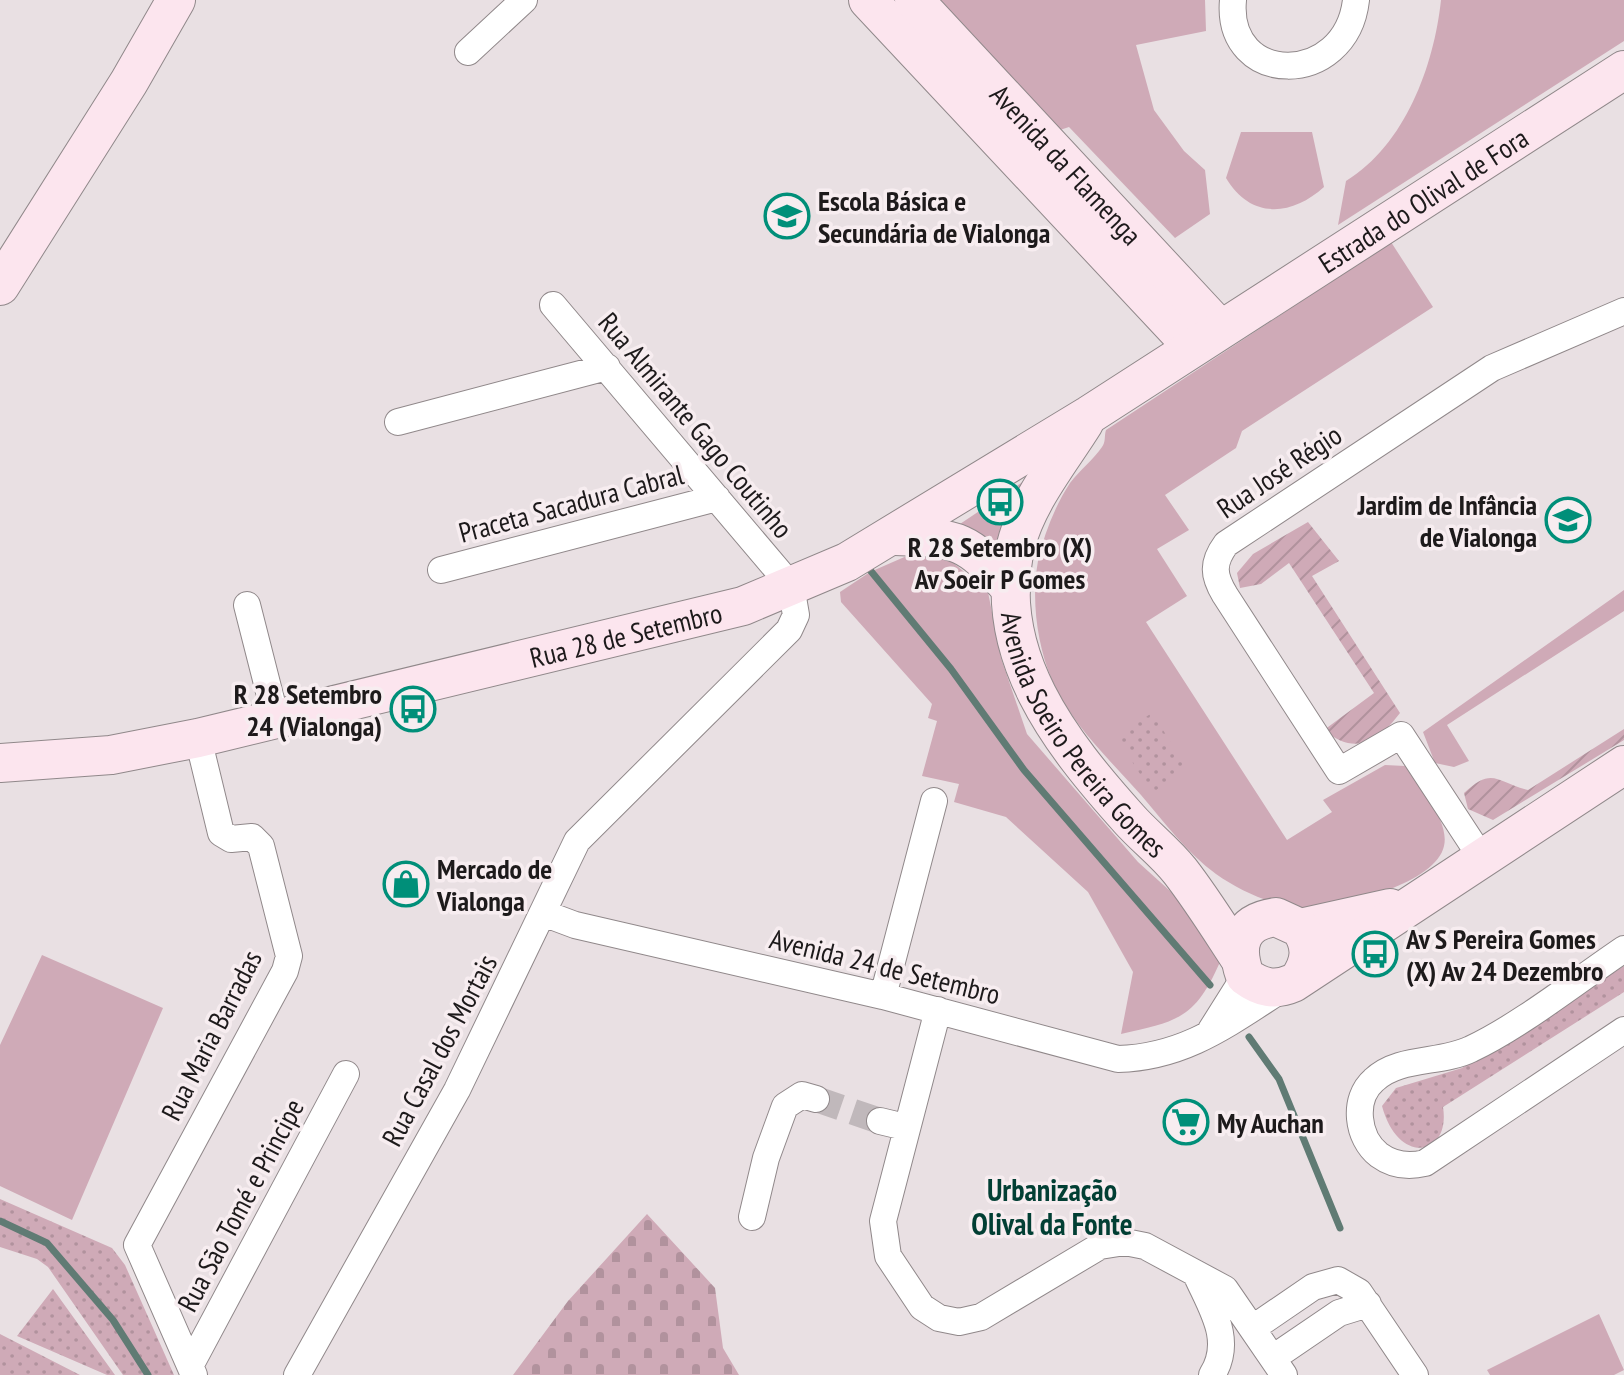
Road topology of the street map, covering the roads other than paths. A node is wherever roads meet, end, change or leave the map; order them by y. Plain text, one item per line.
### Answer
1 (176, 0) edge
2 (524, 0) edge
3 (868, 0) edge
4 (914, 0) edge
5 (1233, 0) edge
6 (1356, 0) edge
7 (468, 52) dead end
8 (1624, 70) edge
9 (4, 271) edge
10 (553, 305) dead end
11 (1624, 311) edge
12 (1206, 338) junction
13 (607, 367) junction
14 (1089, 415) junction
15 (398, 422) dead end
16 (717, 498) junction
17 (895, 536) junction
18 (441, 570) dead end
19 (791, 586) junction
20 (1011, 589) junction
21 (247, 605) dead end
22 (276, 719) junction
23 (198, 738) junction
24 (0, 763) edge
25 (1624, 765) edge
26 (934, 801) dead end
27 (1481, 857) junction
28 (1178, 869) junction
29 (1412, 902) junction
30 (543, 913) junction
31 (1282, 923) junction
32 (1624, 949) edge
33 (1242, 966) junction
34 (1293, 982) junction
35 (883, 996) junction
36 (938, 1010) junction
37 (1624, 1030) edge
38 (1209, 1035) junction
39 (346, 1074) dead end
40 (816, 1099) tunnel mouth
41 (752, 1217) dead end
42 (1196, 1274) junction
43 (1368, 1304) junction
44 (1253, 1328) junction
45 (1279, 1366) edge
46 (192, 1370) edge
47 (297, 1375) edge
48 (1212, 1375) edge
49 (1415, 1375) edge

1 - 9 street
2 - 7 street
3 - 12 street, Avenida da Flamenga
4 - 12 street, Avenida da Flamenga
5 - 6 street
8 - 12 street, Estrada do Olival de Fora
10 - 13 street, Rua Almirante Gago Coutinho
11 - 27 street, Rua José Régio
12 - 14 street, Rua 28 de Setembro
13 - 15 street
13 - 16 street, Rua Almirante Gago Coutinho
14 - 17 street, Rua 28 de Setembro
14 - 20 street, Avenida Soeiro Pereira Gomes
16 - 18 street, Praceta Sacadura Cabral
16 - 19 street, Rua Almirante Gago Coutinho
17 - 19 street, Rua 28 de Setembro
17 - 20 street, Avenida Soeiro Pereira Gomes
19 - 22 street, Rua 28 de Setembro
19 - 30 street, Rua Casal dos Mortais
20 - 28 street, Avenida Soeiro Pereira Gomes
21 - 22 street
22 - 23 street, Rua 28 de Setembro
23 - 24 street, Rua 28 de Setembro
23 - 46 street, Rua Maria Barradas
25 - 27 street
26 - 35 street
27 - 29 street
28 - 31 street, Avenida Soeiro Pereira Gomes
28 - 33 street, Avenida Soeiro Pereira Gomes
29 - 31 street
29 - 34 street
30 - 35 street, Avenida 24 de Setembro
30 - 47 street, Rua Casal dos Mortais
31 - 33 street
31 - 34 street
32 - 37 street
33 - 34 street
33 - 38 street
34 - 38 street, Avenida 24 de Setembro
35 - 36 street, Avenida 24 de Setembro
36 - 38 street, Avenida 24 de Setembro
36 - 42 street
39 - 46 street, Rua São Tomé e Principe
40 - 41 street
42 - 44 street
42 - 48 street
43 - 44 street
43 - 45 street
43 - 49 street
44 - 45 street

